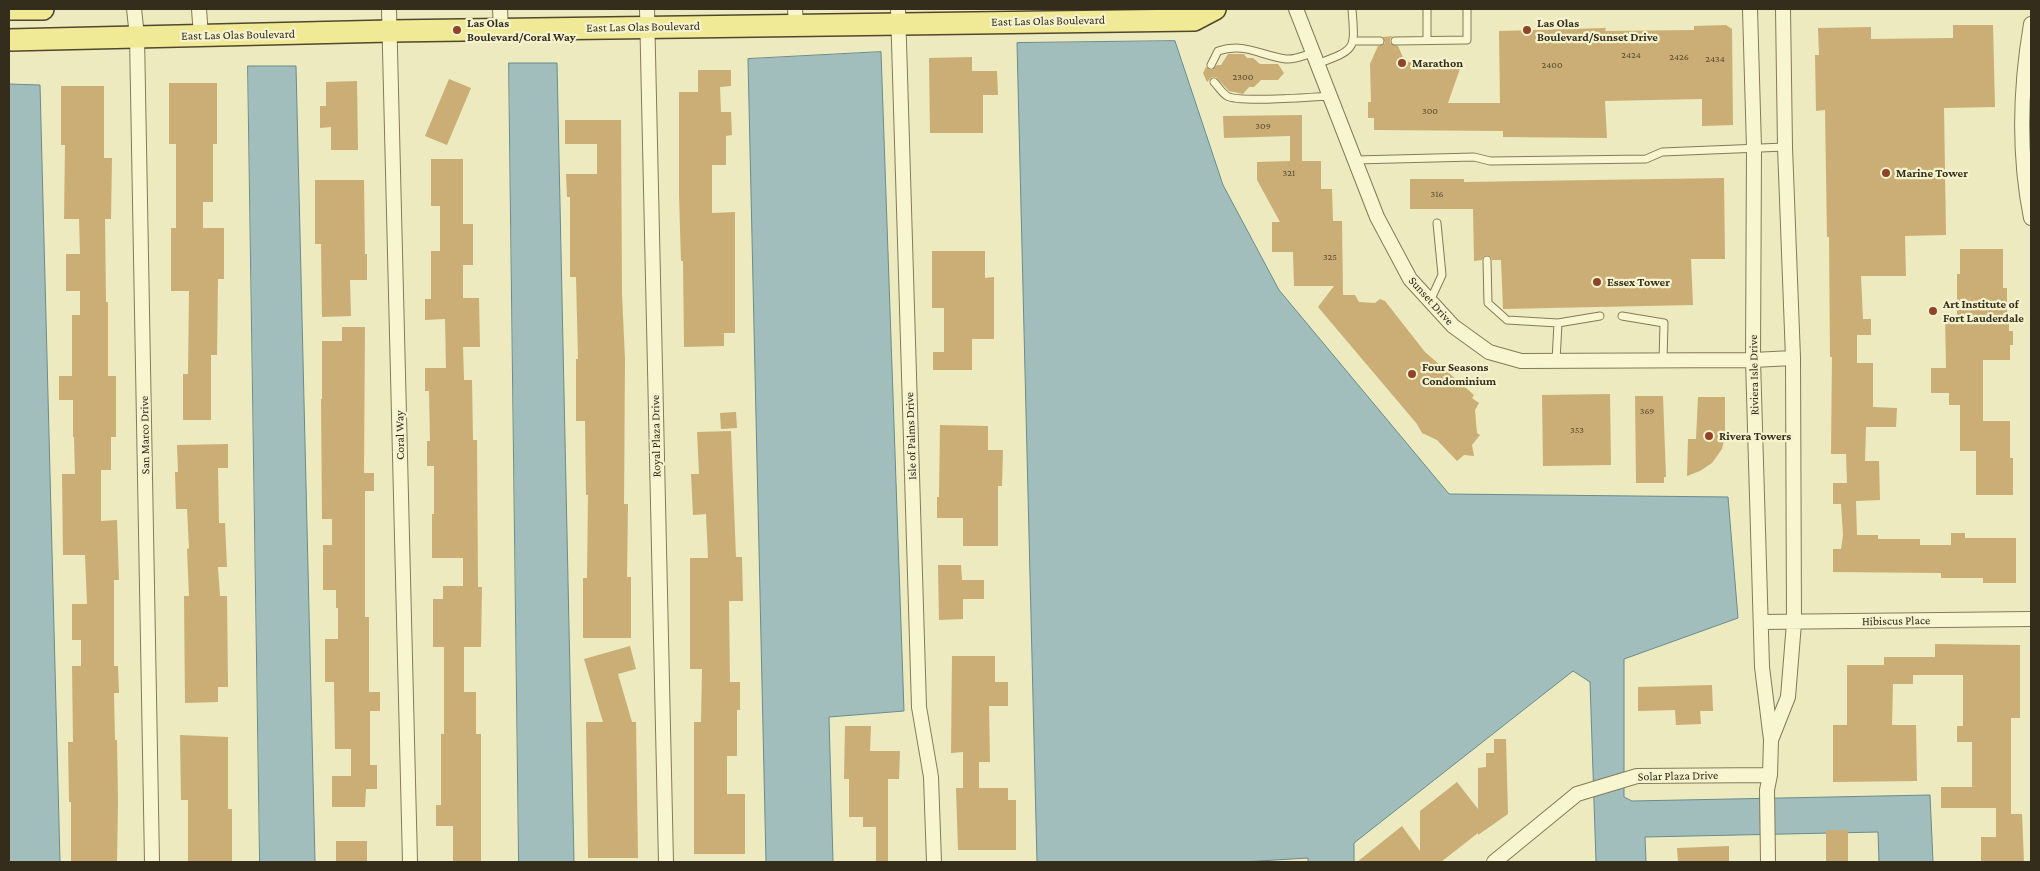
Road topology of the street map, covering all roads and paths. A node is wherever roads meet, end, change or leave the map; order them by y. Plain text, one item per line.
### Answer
1 (9, 9) edge
2 (42, 9) edge
3 (134, 9) edge
4 (199, 9) edge
5 (389, 9) edge
6 (1215, 9) edge
7 (1296, 9) edge
8 (1352, 9) edge
9 (1427, 9) edge
10 (1467, 9) edge
11 (1750, 9) edge
12 (1783, 9) edge
13 (1089, 15) edge
14 (899, 16) edge
15 (796, 17) edge
16 (647, 18) edge
17 (500, 19) edge
18 (2031, 24) edge
19 (390, 31) junction
20 (138, 36) junction
21 (202, 36) junction
22 (9, 40) edge
23 (1427, 40) junction
24 (1353, 41) junction
25 (1380, 41) dead end
26 (1396, 41) dead end
27 (1315, 59) junction
28 (1211, 65) dead end
29 (1214, 82) dead end
30 (1330, 96) junction
31 (1785, 147) junction
32 (1754, 148) junction
33 (1355, 160) junction
34 (2031, 218) edge
35 (1437, 223) dead end
36 (1487, 260) dead end
37 (1430, 301) junction
38 (1600, 316) dead end
39 (1622, 316) dead end
40 (1558, 323) junction
41 (1793, 358) junction
42 (1663, 360) junction
43 (1753, 360) junction
44 (1556, 361) junction
45 (2031, 619) edge
46 (1761, 622) junction
47 (1794, 622) junction
48 (1771, 740) junction
49 (1770, 775) junction
50 (152, 862) edge
51 (410, 862) edge
52 (666, 862) edge
53 (934, 862) edge
54 (1494, 862) edge
55 (1768, 862) edge

1 - 2 main road
3 - 20 street, San Marco Drive
4 - 21 street
5 - 19 street, Coral Way
6 - 13 main road, East Las Olas Boulevard
7 - 27 street, Sunset Drive
8 - 24 lane
9 - 23 lane
10 - 23 lane
11 - 32 street, Riviera Isle Drive
12 - 31 street, Riviera Isle Drive
13 - 14 main road, East Las Olas Boulevard
14 - 15 main road, East Las Olas Boulevard
14 - 53 street, Isle of Palms Drive
15 - 16 main road, East Las Olas Boulevard
16 - 17 main road, East Las Olas Boulevard
16 - 52 street, Royal Plaza Drive
17 - 19 main road, East Las Olas Boulevard
18 - 34 street
19 - 21 main road, East Las Olas Boulevard
19 - 51 street, Coral Way
20 - 21 main road, East Las Olas Boulevard
20 - 22 main road, East Las Olas Boulevard
20 - 50 street, San Marco Drive
23 - 26 lane
24 - 25 lane
24 - 27 lane
27 - 28 lane
27 - 30 street, Sunset Drive
29 - 30 lane
30 - 33 street, Sunset Drive
31 - 32 lane
31 - 41 street, Riviera Isle Drive
32 - 33 lane
32 - 43 street, Riviera Isle Drive
33 - 37 street, Sunset Drive
35 - 37 lane
36 - 40 lane
37 - 44 street, Sunset Drive
38 - 40 lane
39 - 42 lane
40 - 44 lane
41 - 43 street, Sunset Drive
41 - 47 street, Riviera Isle Drive
42 - 43 street, Sunset Drive
42 - 44 street, Sunset Drive
43 - 46 street, Riviera Isle Drive
45 - 47 street, Hibiscus Place
46 - 47 street, Hibiscus Place
46 - 48 street, Riviera Isle Drive
47 - 48 street, Riviera Isle Drive
48 - 49 street, Riviera Isle Drive
49 - 54 street, Solar Plaza Drive
49 - 55 street, Riviera Isle Drive

